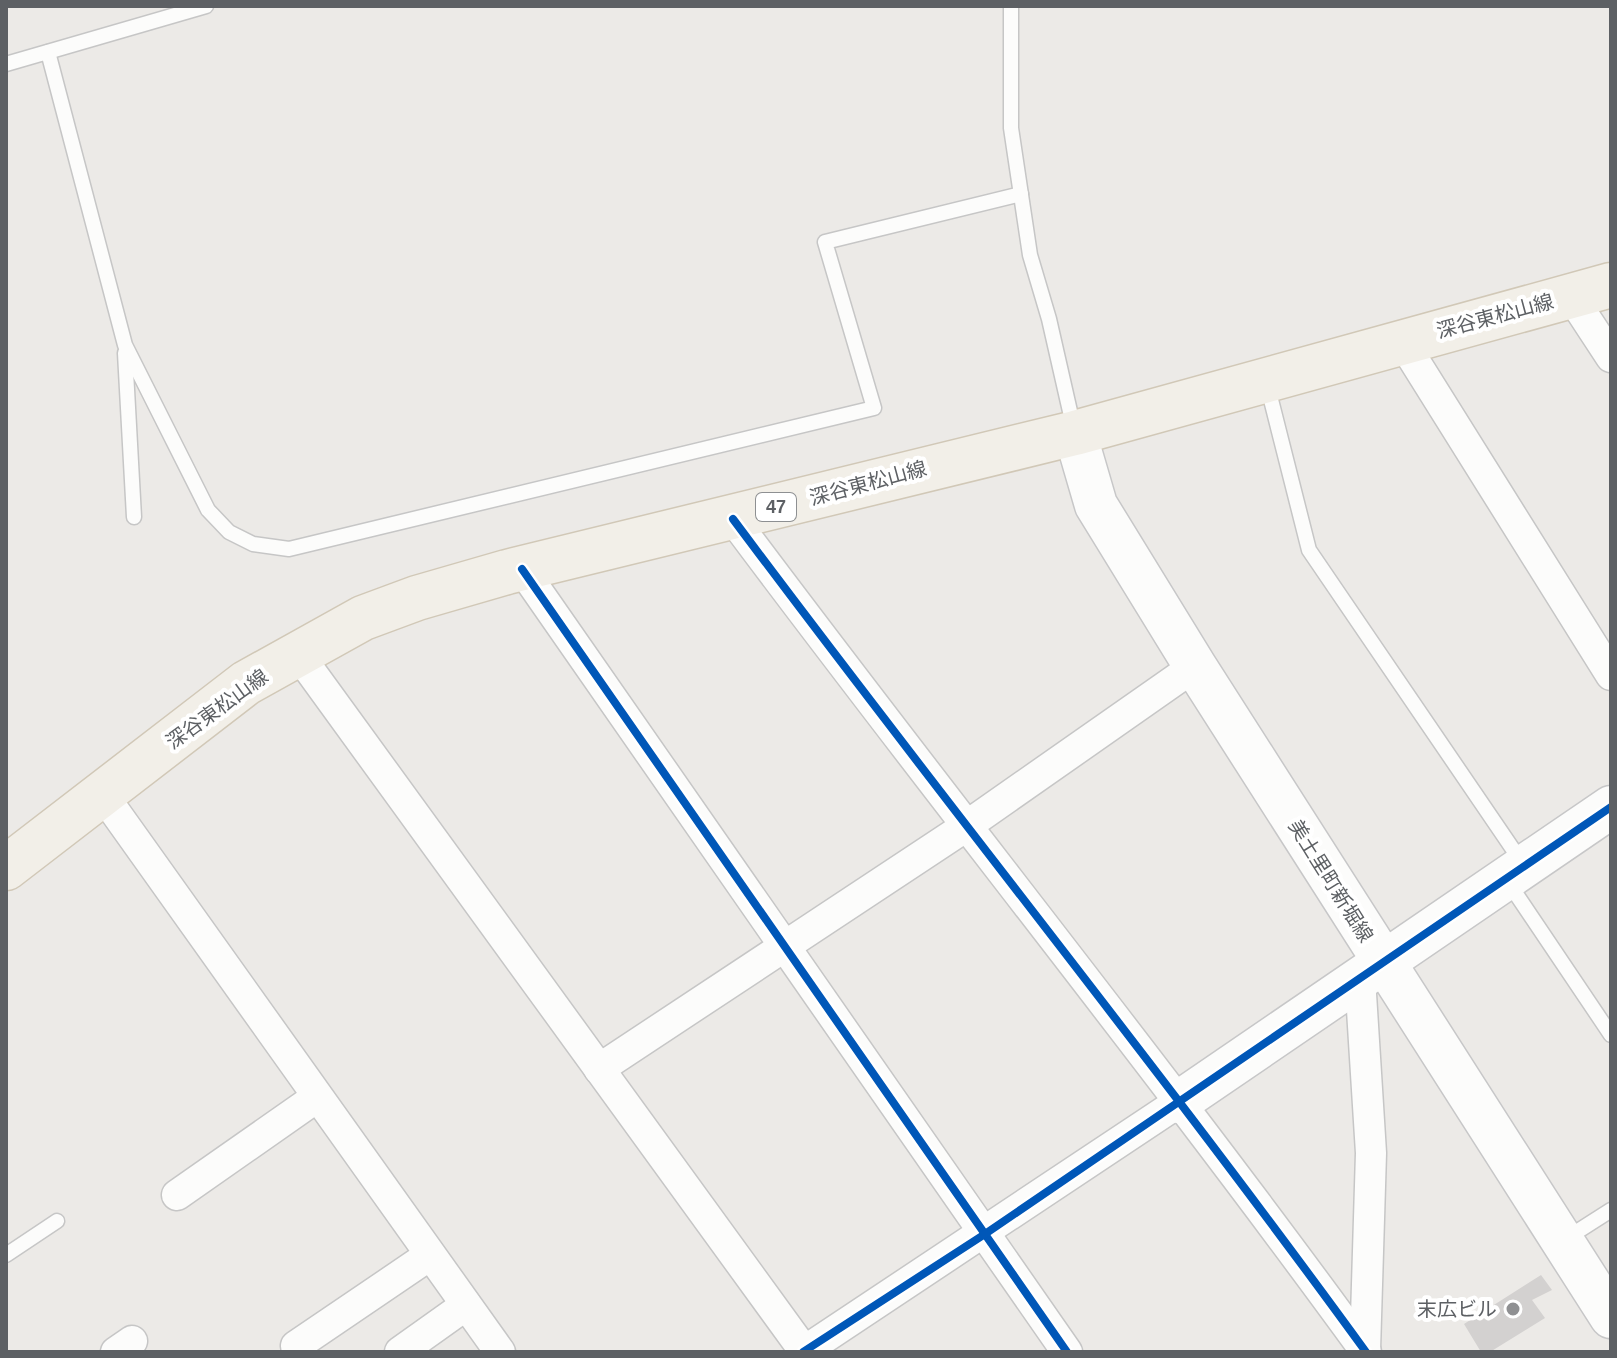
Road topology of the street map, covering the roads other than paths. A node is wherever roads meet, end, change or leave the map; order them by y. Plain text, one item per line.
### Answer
1 (206, 6) edge
2 (1011, 6) edge
3 (48, 52) junction
4 (6, 64) edge
5 (1021, 194) junction
6 (1591, 290) edge
7 (1402, 341) junction
8 (125, 345) junction
9 (1611, 357) edge
10 (1266, 380) junction
11 (1075, 433) junction
12 (134, 517) dead end
13 (733, 519) junction
14 (522, 569) junction
15 (298, 654) junction
16 (1195, 666) junction
17 (1611, 675) edge
18 (103, 795) junction
19 (1611, 807) edge
20 (965, 827) junction
21 (6, 868) edge
22 (1515, 873) junction
23 (785, 946) junction
24 (1372, 970) junction
25 (1611, 1035) edge
26 (599, 1069) junction
27 (317, 1097) junction
28 (1179, 1102) junction
29 (177, 1195) dead end
30 (1611, 1210) edge
31 (57, 1221) dead end
32 (985, 1234) junction
33 (1564, 1240) junction
34 (6, 1255) edge
35 (430, 1255) junction
36 (466, 1305) junction
37 (1611, 1317) edge
38 (1366, 1351) edge
39 (300, 1352) edge
40 (400, 1352) edge
41 (500, 1352) edge
42 (804, 1352) edge
43 (1067, 1352) edge

1 - 3 lane
2 - 5 lane
3 - 4 lane
3 - 8 lane
5 - 8 lane
5 - 11 lane
6 - 7 main road, 深谷東松山線 / 47
6 - 9 street
7 - 10 main road, 深谷東松山線 / 47
7 - 17 street
8 - 12 lane
10 - 11 main road, 深谷東松山線 / 47
10 - 22 lane
11 - 13 main road, 深谷東松山線 / 47
11 - 16 main road, 美土里町新堀線
13 - 14 main road, 深谷東松山線 / 47
13 - 20 street
14 - 15 main road, 深谷東松山線 / 47
14 - 23 street
15 - 18 main road, 深谷東松山線 / 47
15 - 26 street
16 - 20 street
16 - 24 main road, 美土里町新堀線
18 - 21 main road, 深谷東松山線 / 47
18 - 27 street
19 - 22 main road
20 - 23 street
20 - 28 street
22 - 24 main road
22 - 25 lane
23 - 26 street
23 - 32 street
24 - 28 main road
24 - 33 main road, 美土里町新堀線
24 - 38 street
26 - 42 street
27 - 29 street
27 - 35 street
28 - 32 street
28 - 38 street
30 - 33 lane
31 - 34 lane
32 - 42 street
32 - 43 street
33 - 37 main road, 美土里町新堀線
35 - 36 street
35 - 39 street
36 - 40 street
36 - 41 street

